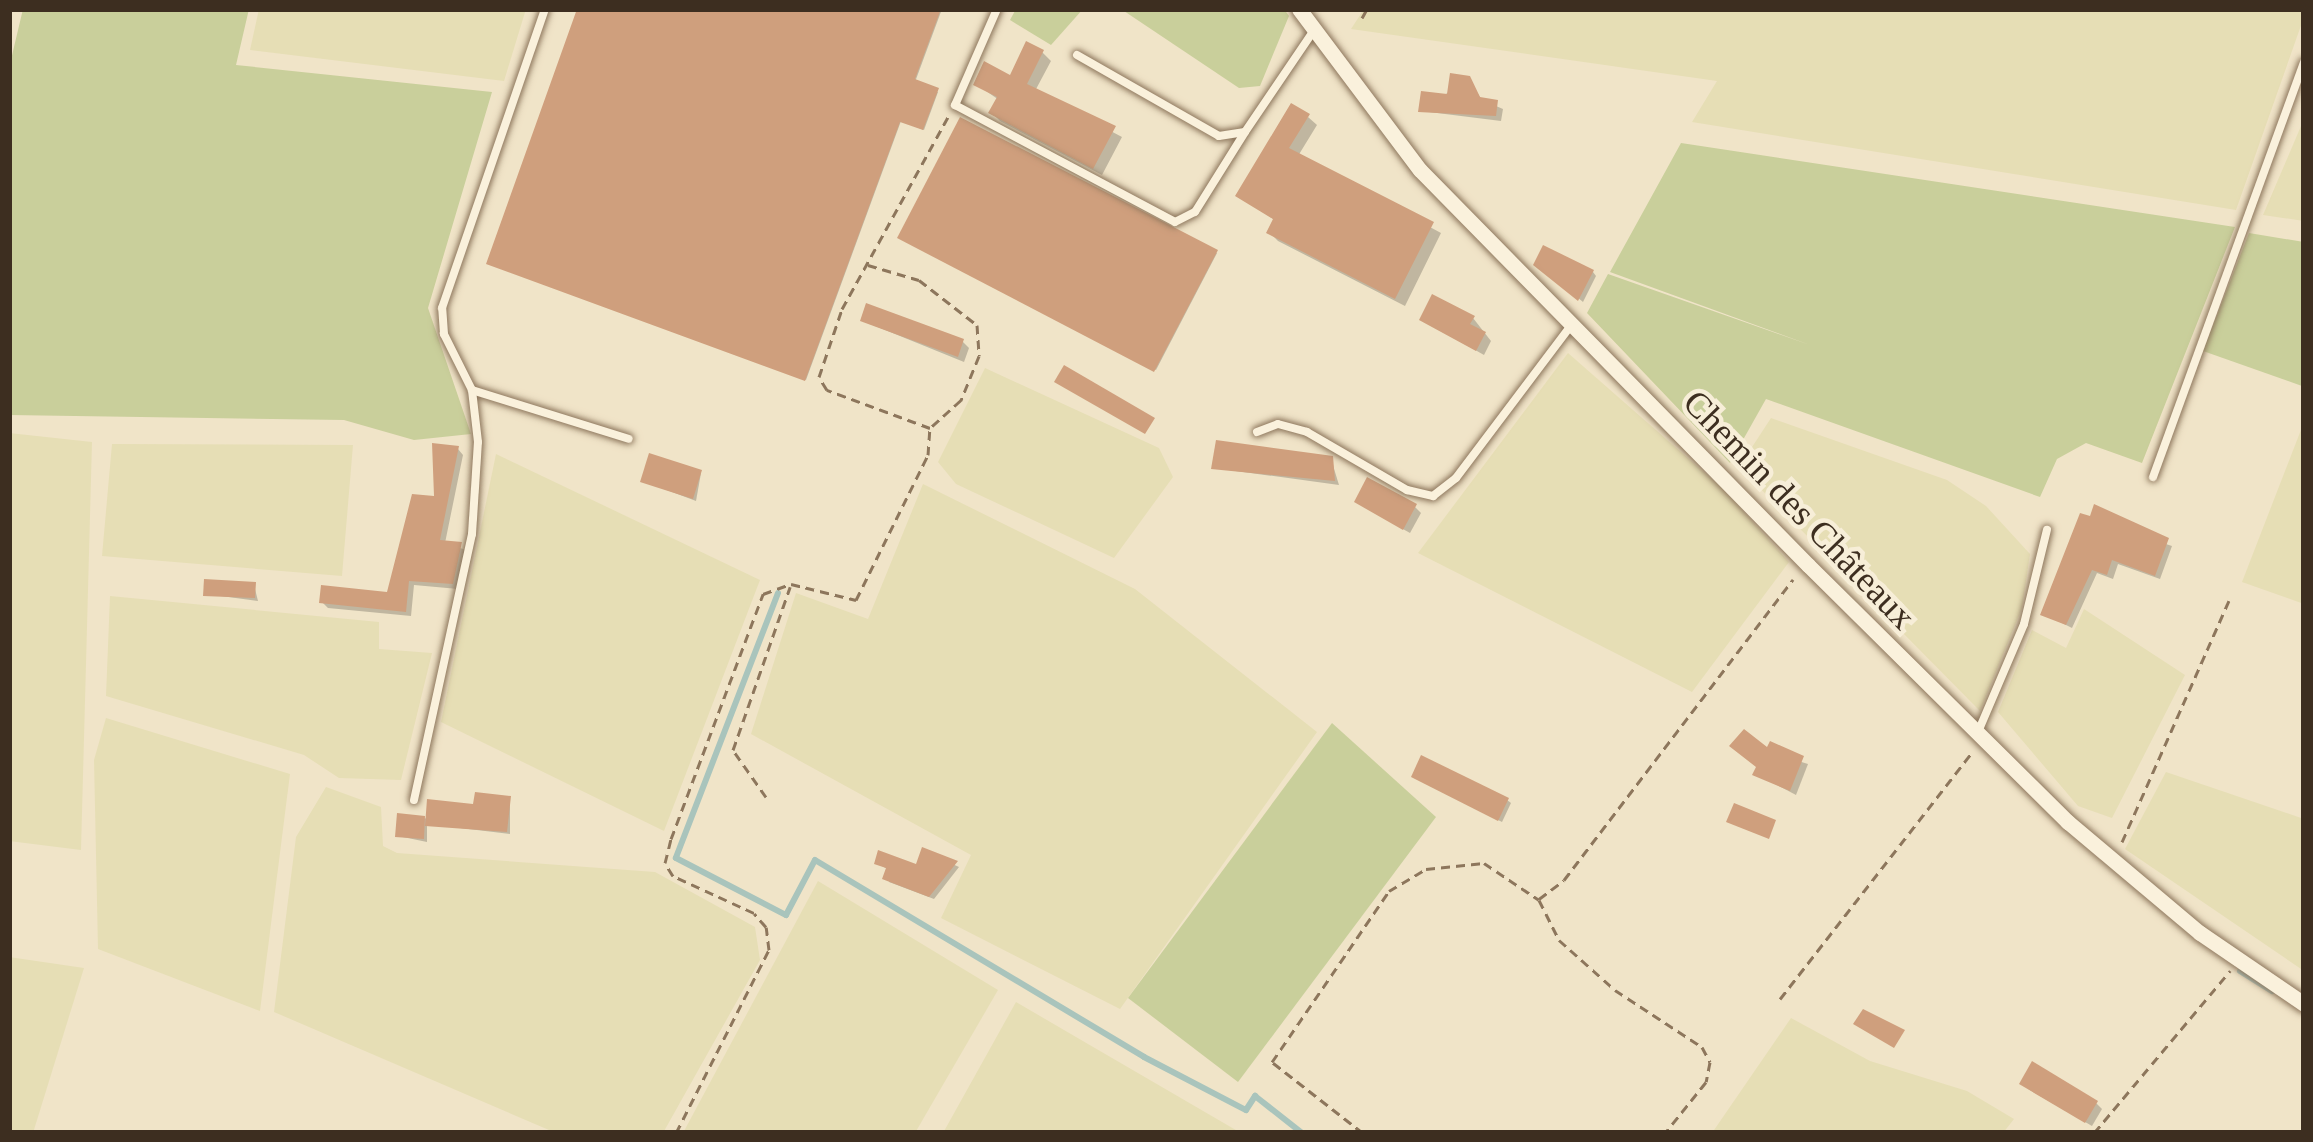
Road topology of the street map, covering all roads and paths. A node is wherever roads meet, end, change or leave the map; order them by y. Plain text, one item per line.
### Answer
1 (544, 9) edge
2 (997, 9) edge
3 (1300, 9) edge
4 (1367, 9) edge
5 (1362, 18) dead end
6 (1315, 29) junction
7 (1077, 55) dead end
8 (2304, 63) edge
9 (955, 105) junction
10 (1245, 132) junction
11 (868, 265) junction
12 (1574, 322) junction
13 (472, 390) junction
14 (930, 428) junction
15 (1257, 432) dead end
16 (629, 439) dead end
17 (2153, 477) dead end
18 (2047, 530) dead end
19 (1808, 566) junction
20 (791, 584) junction
21 (2229, 601) dead end
22 (1981, 736) junction
23 (766, 797) dead end
24 (414, 800) dead end
25 (2112, 859) junction
26 (1539, 900) junction
27 (2239, 960) junction
28 (1780, 999) dead end
29 (2304, 1004) edge
30 (676, 1133) edge
31 (1363, 1133) edge
32 (1665, 1133) edge
33 (2094, 1133) edge

1 - 13 lane
2 - 9 lane
3 - 6 street, Chemin des Châteaux
4 - 5 path
6 - 10 lane
6 - 12 street, Chemin des Châteaux
7 - 10 lane
8 - 17 lane
9 - 10 lane
9 - 11 path
11 - 14 path
11 - 14 path
12 - 15 lane
12 - 19 street, Chemin des Châteaux
13 - 16 lane
13 - 24 lane
14 - 20 path
18 - 22 lane
19 - 22 street, Chemin des Châteaux
19 - 26 path
20 - 23 path
20 - 30 path
21 - 25 path
22 - 25 street, Chemin des Châteaux
22 - 28 path
25 - 27 street, Chemin des Châteaux
26 - 31 path
26 - 32 path
27 - 29 street, Chemin des Châteaux
27 - 33 path

